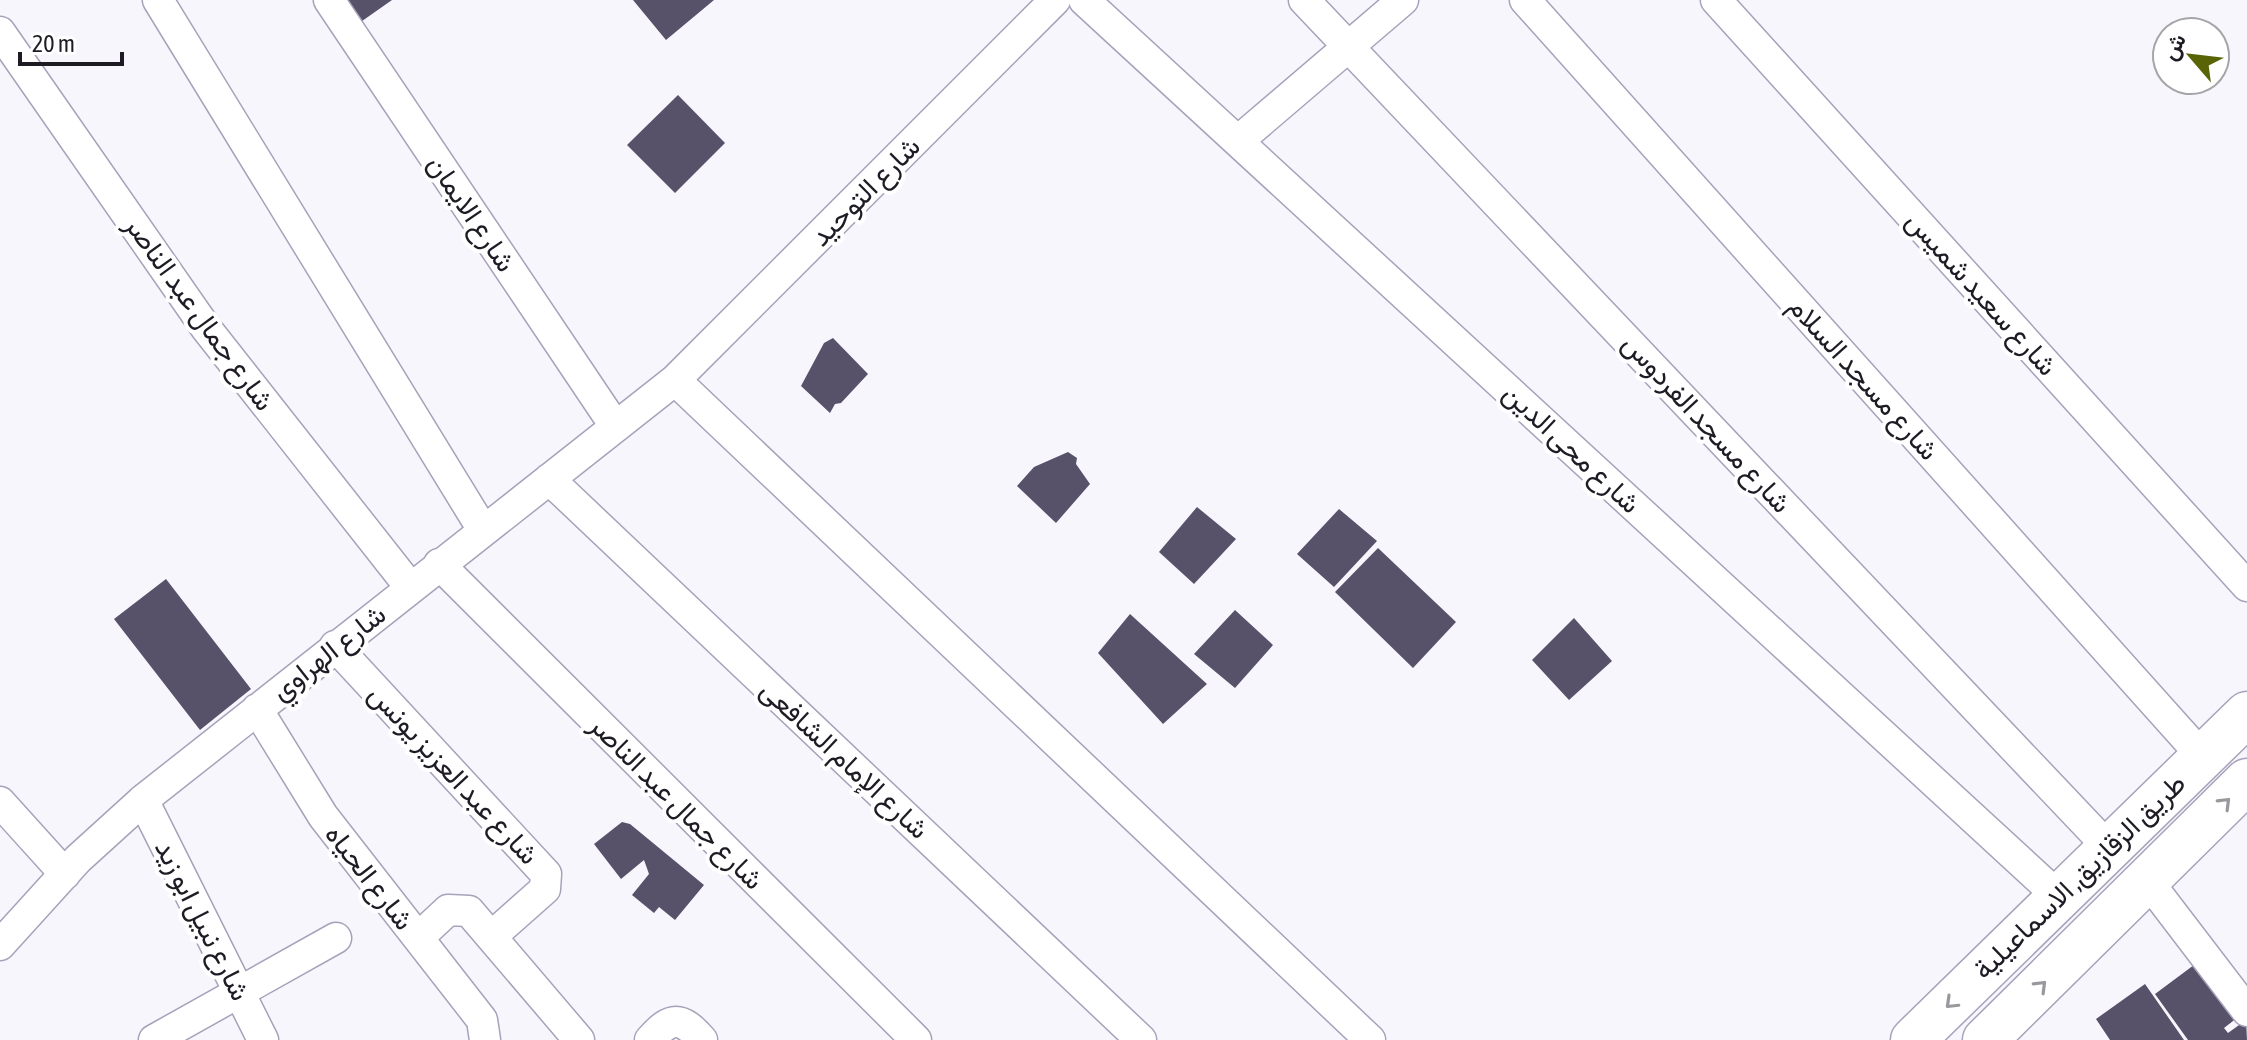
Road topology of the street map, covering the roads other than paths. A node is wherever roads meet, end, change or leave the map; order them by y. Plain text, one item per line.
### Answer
1 (158, 0) edge
2 (329, 0) edge
3 (1055, 0) edge
4 (1084, 0) edge
5 (1304, 0) edge
6 (1403, 0) edge
7 (1525, 0) edge
8 (1716, 0) edge
9 (0, 32) edge
10 (1350, 47) junction
11 (1238, 141) junction
12 (675, 380) junction
13 (615, 426) junction
14 (549, 479) junction
15 (483, 530) junction
16 (439, 564) junction
17 (2247, 586) edge
18 (410, 587) junction
19 (335, 646) junction
20 (257, 709) junction
21 (2247, 714) edge
22 (2202, 756) junction
23 (2247, 781) edge
24 (143, 800) junction
25 (0, 802) edge
26 (2109, 848) junction
27 (65, 874) junction
28 (2147, 880) junction
29 (2059, 897) junction
30 (492, 936) junction
31 (336, 938) dead end
32 (418, 938) junction
33 (0, 945) edge
34 (239, 992) junction
35 (2247, 1011) edge
36 (1997, 1036) edge
37 (154, 1040) edge
38 (263, 1040) edge
39 (485, 1040) edge
40 (579, 1040) edge
41 (650, 1040) edge
42 (702, 1040) edge
43 (916, 1040) edge
44 (1141, 1040) edge
45 (1370, 1040) edge
46 (1913, 1040) edge

1 - 15 street
2 - 13 street, شارع الايمان
3 - 12 street, شارع التوحيد
4 - 11 street, شارع محى الدين
5 - 10 street, شارع مسجد الفردوس
6 - 10 street
7 - 22 street, شارع مسجد السلام
8 - 17 street, شارع سعيد شميس
9 - 18 street, شارع جمال عبد الناصر
10 - 11 street
10 - 26 street, شارع مسجد الفردوس
11 - 29 street, شارع محى الدين
12 - 13 street, شارع الهراوي
12 - 45 street
13 - 14 street, شارع الهراوي
14 - 15 street, شارع الهراوي
14 - 44 street, شارع الإمام الشافعى
15 - 16 street, شارع الهراوي
16 - 18 street, شارع الهراوي
16 - 43 street, شارع جمال عبد الناصر
18 - 19 street, شارع الهراوي
19 - 20 street, شارع الهراوي
19 - 30 street, شارع عبد العزيز يونس
20 - 24 street, شارع الهراوي
20 - 32 street, شارع الحياه
21 - 22 highway, طريق الزقازيق, الاسماعيلية
22 - 26 highway, طريق الزقازيق, الاسماعيلية
28 -> 23 highway, طريق الزقازيق, الاسماعيلية
24 - 27 street, شارع الهراوي
24 - 34 street, شارع نبيل ابو زيد
25 - 27 street
26 - 29 highway, طريق الزقازيق, الاسماعيلية
27 - 33 street, شارع الهراوي
28 - 35 street
36 -> 28 highway, طريق الزقازيق, الاسماعيلية
29 -> 46 highway, طريق الزقازيق, الاسماعيلية
30 - 32 street
30 - 40 street
31 - 34 street
32 - 39 street, شارع الحياه
34 - 37 street
34 - 38 street, شارع نبيل ابو زيد
41 - 42 street

